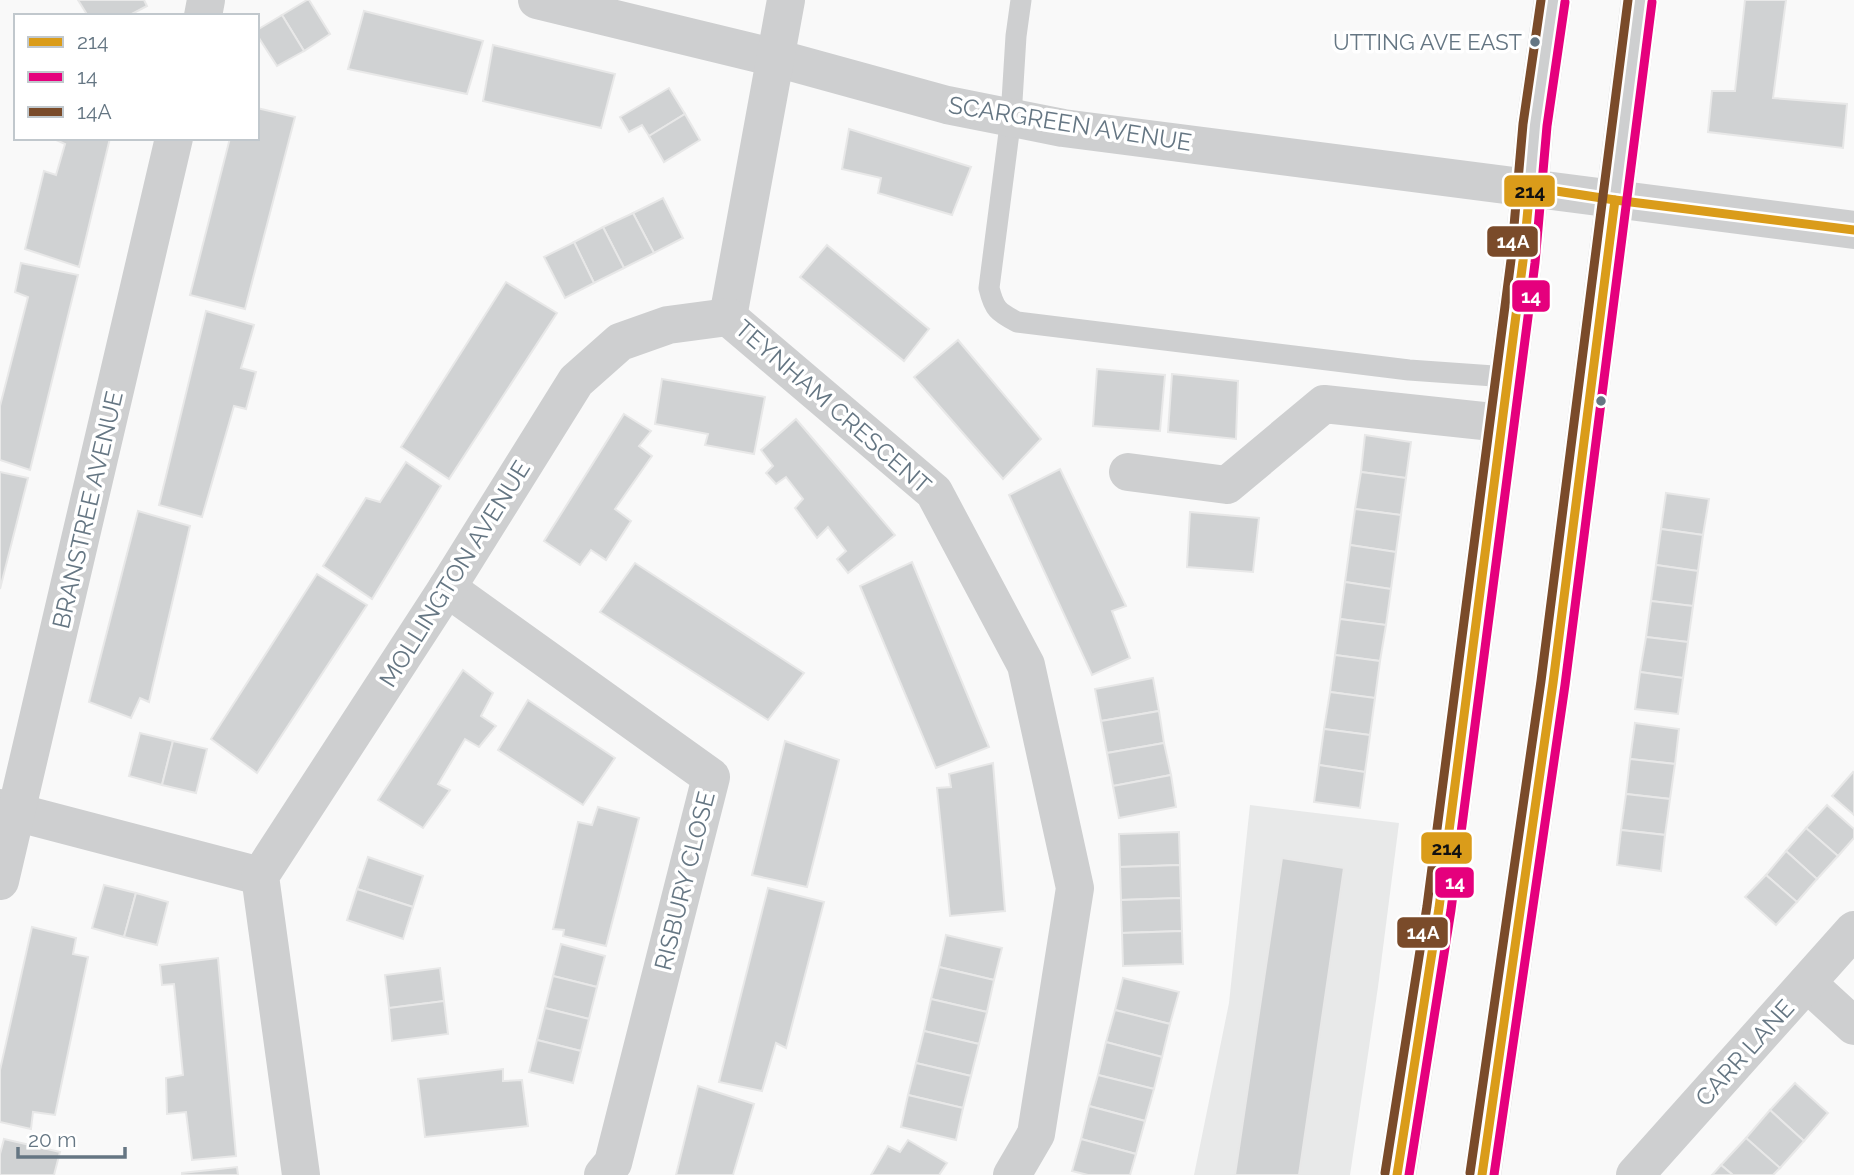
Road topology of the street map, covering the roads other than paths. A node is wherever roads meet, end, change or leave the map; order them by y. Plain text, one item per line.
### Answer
1 (537, 0) edge
2 (786, 0) edge
3 (1021, 0) edge
4 (1553, 0) edge
5 (1640, 0) edge
6 (776, 58) junction
7 (1011, 117) junction
8 (174, 140) edge
9 (1530, 187) junction
10 (1615, 200) junction
11 (1854, 230) edge
12 (728, 317) junction
13 (1508, 377) junction
14 (1502, 423) junction
15 (1128, 472) dead end
16 (447, 588) junction
17 (9, 810) edge
18 (260, 876) junction
19 (0, 881) edge
20 (1854, 930) edge
21 (1807, 983) junction
22 (1854, 1026) edge
23 (301, 1175) edge
24 (603, 1175) edge
25 (1012, 1175) edge
26 (1397, 1175) edge
27 (1482, 1175) edge
28 (1635, 1175) edge

1 - 6 street, SCARGREEN AVENUE
2 - 6 street
3 - 7 lane
4 - 9 street
5 - 10 street
6 - 7 street, SCARGREEN AVENUE
6 - 12 street
7 - 9 street, SCARGREEN AVENUE
7 - 13 lane
8 - 17 street, BRANSTREE AVENUE
9 - 10 street, SCARGREEN AVENUE
9 - 13 street
10 - 11 street, SCARGREEN AVENUE
10 - 27 street
12 - 16 street, MOLLINGTON AVENUE
12 - 25 street, TEYNHAM CRESCENT
13 - 14 street
14 - 15 street
14 - 26 street
16 - 18 street, MOLLINGTON AVENUE
16 - 24 street, RISBURY CLOSE
17 - 18 street
17 - 19 street, BRANSTREE AVENUE
18 - 23 street
20 - 21 street, CARR LANE
21 - 22 street
21 - 28 street, CARR LANE

